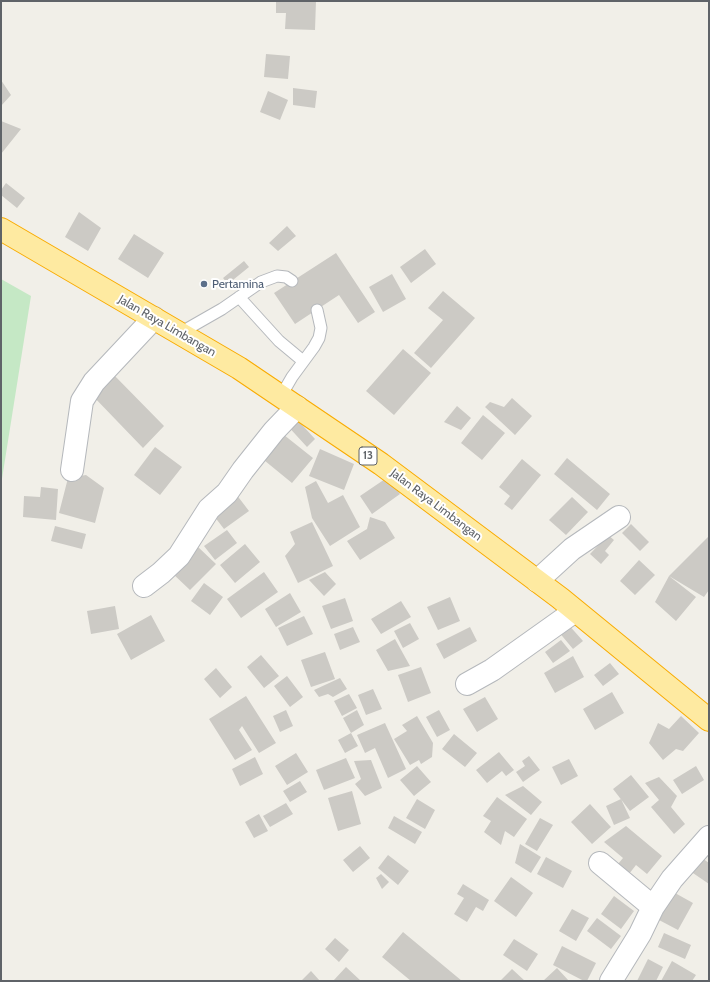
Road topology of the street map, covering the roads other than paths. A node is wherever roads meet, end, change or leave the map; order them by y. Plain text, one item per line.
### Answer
1 (1, 230) edge
2 (292, 281) dead end
3 (240, 297) junction
4 (317, 310) dead end
5 (154, 318) junction
6 (180, 333) junction
7 (303, 361) junction
8 (289, 402) junction
9 (72, 470) dead end
10 (619, 517) dead end
11 (537, 581) junction
12 (144, 586) dead end
13 (575, 610) junction
14 (467, 684) dead end
15 (709, 720) edge
16 (709, 837) edge
17 (600, 863) dead end
18 (653, 907) junction
19 (611, 981) edge

1 - 5 highway, Jalan Raya Limbangan / 13
2 - 3 lane
3 - 6 lane
3 - 7 lane
4 - 7 lane
5 - 6 highway, Jalan Raya Limbangan / 13
5 - 9 street
6 - 8 highway, Jalan Raya Limbangan / 13
7 - 8 lane
8 - 11 highway, Jalan Raya Limbangan / 13
8 - 12 street
10 - 11 street
11 - 13 highway, Jalan Raya Limbangan / 13
13 - 14 street
13 - 15 highway, Jalan Raya Limbangan / 13
16 - 18 street
17 - 18 street
18 - 19 street

